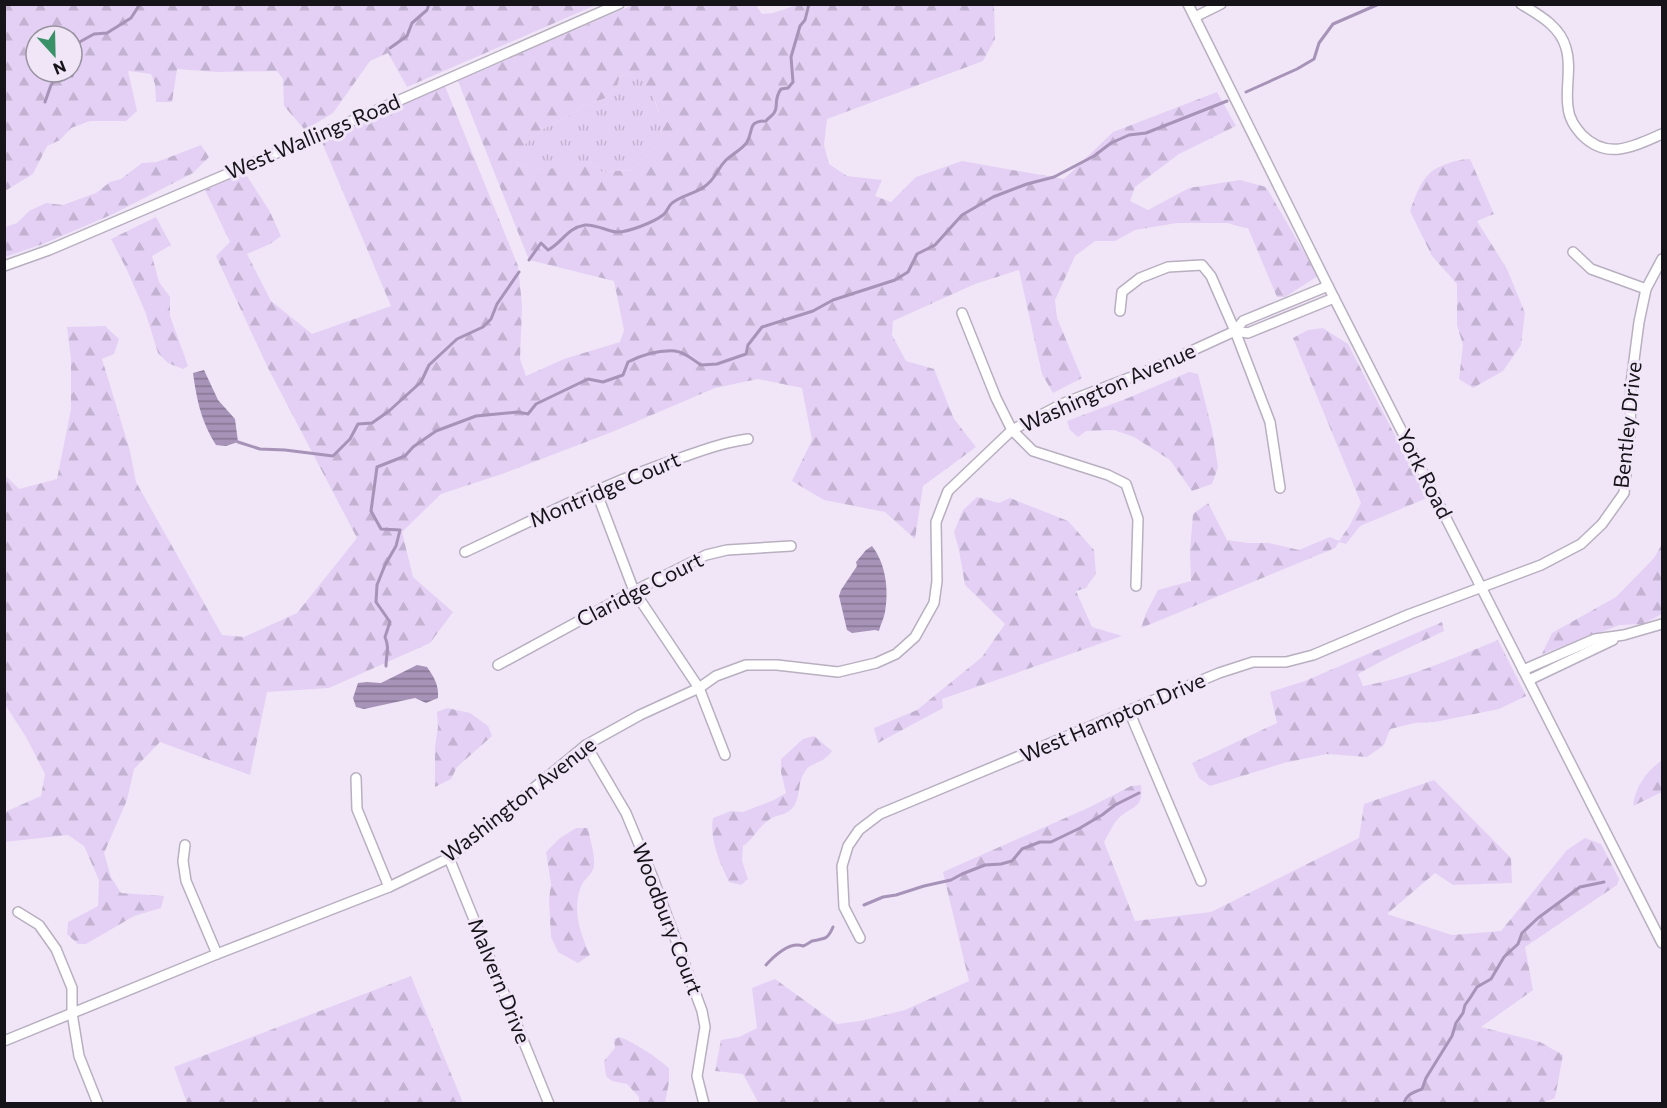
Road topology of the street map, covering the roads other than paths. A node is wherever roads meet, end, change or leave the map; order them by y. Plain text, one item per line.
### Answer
1 (619, 4) edge
2 (1188, 4) edge
3 (1221, 4) edge
4 (1521, 4) edge
5 (1194, 17) junction
6 (1662, 134) edge
7 (1573, 252) dead end
8 (1662, 259) edge
9 (4, 266) edge
10 (1328, 286) junction
11 (1646, 289) junction
12 (1334, 298) junction
13 (1120, 311) dead end
14 (962, 313) dead end
15 (1235, 331) junction
16 (1012, 430) junction
17 (748, 439) dead end
18 (1280, 488) dead end
19 (596, 490) junction
20 (791, 546) dead end
21 (465, 552) dead end
22 (1136, 586) dead end
23 (1482, 586) junction
24 (633, 591) junction
25 (1662, 624) edge
26 (1624, 635) junction
27 (498, 665) dead end
28 (1523, 670) junction
29 (1528, 680) junction
30 (699, 688) junction
31 (1129, 711) junction
32 (586, 745) junction
33 (725, 755) dead end
34 (356, 778) dead end
35 (185, 845) dead end
36 (448, 858) junction
37 (1201, 881) dead end
38 (389, 887) junction
39 (18, 912) dead end
40 (860, 938) dead end
41 (1662, 943) edge
42 (217, 954) junction
43 (72, 1013) junction
44 (4, 1041) edge
45 (98, 1104) edge
46 (549, 1104) edge
47 (704, 1104) edge

1 - 9 street, West Wallings Road
2 - 5 street, York Road
3 - 5 street
4 - 6 street
5 - 10 street, York Road
7 - 11 street
8 - 11 street, Bentley Drive
10 - 12 street, York Road
10 - 15 street, Washington Avenue
11 - 23 street, Bentley Drive
12 - 15 street, Washington Avenue
12 - 23 street, York Road
13 - 15 street
14 - 16 street
15 - 16 street, Washington Avenue
15 - 18 street
16 - 22 street
16 - 30 street, Washington Avenue
17 - 19 street, Montridge Court
19 - 21 street, Montridge Court
19 - 24 street
20 - 24 street, Claridge Court
23 - 28 street, York Road
23 - 31 street, West Hampton Drive
24 - 27 street, Claridge Court
24 - 30 street
25 - 26 street
26 - 28 street
26 - 29 street
28 - 29 street, York Road
29 - 41 street, York Road
30 - 32 street, Washington Avenue
30 - 33 street
31 - 37 street
31 - 40 street, West Hampton Drive
32 - 36 street, Washington Avenue
32 - 47 street, Woodbury Court
34 - 38 street
35 - 42 street
36 - 38 street, Washington Avenue
36 - 46 street, Malvern Drive
38 - 42 street, Washington Avenue
39 - 43 street
42 - 43 street, Washington Avenue
43 - 44 street, Washington Avenue
43 - 45 street

